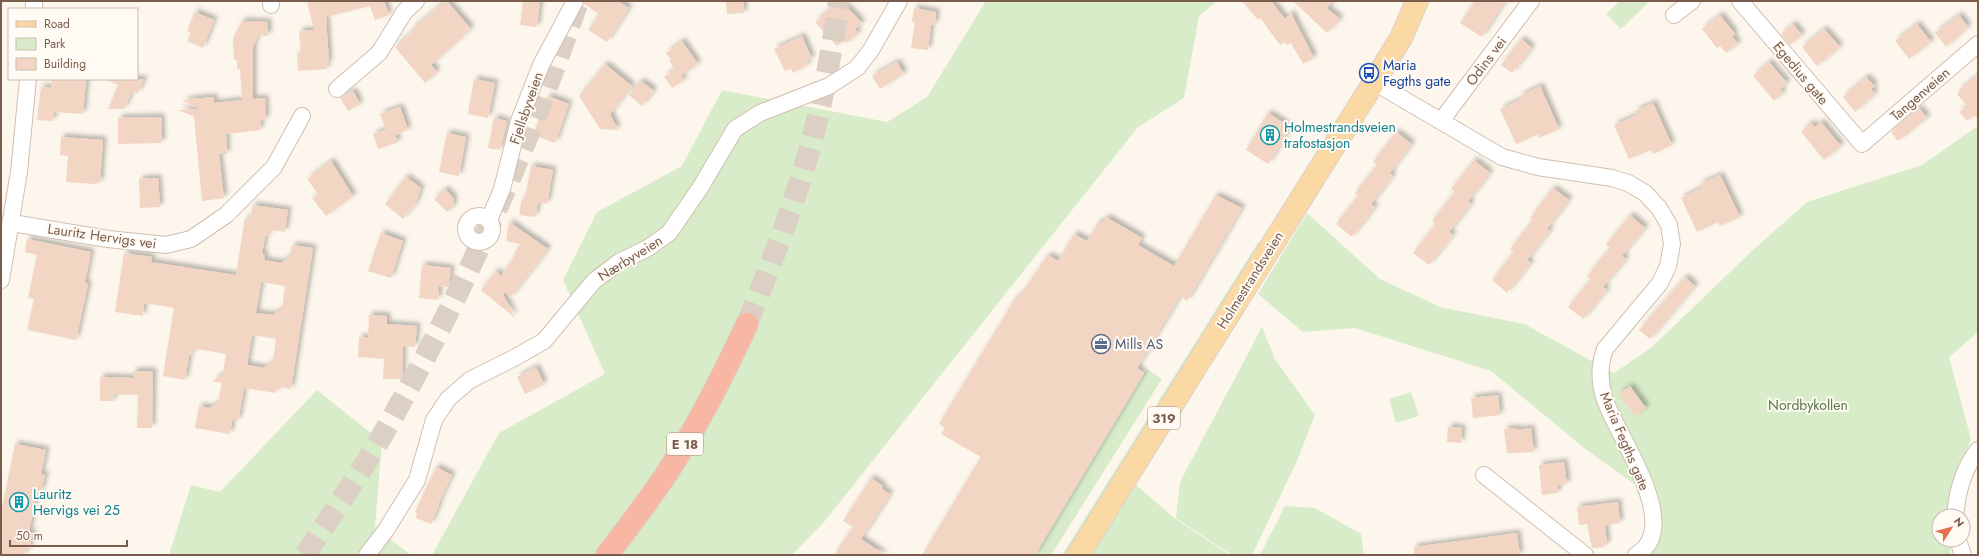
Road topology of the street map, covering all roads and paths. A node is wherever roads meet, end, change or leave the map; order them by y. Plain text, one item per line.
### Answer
1 (575, 1) edge
2 (899, 1) edge
3 (1417, 1) edge
4 (1531, 1) edge
5 (1692, 1) edge
6 (1740, 1) edge
7 (406, 4) edge
8 (1674, 15) dead end
9 (1978, 44) edge
10 (28, 80) edge
11 (1374, 82) junction
12 (337, 89) dead end
13 (302, 116) dead end
14 (1441, 121) junction
15 (1862, 144) joint
16 (489, 220) dead end
17 (12, 222) junction
18 (1, 280) edge
19 (747, 324) tunnel mouth
20 (1978, 450) edge
21 (1484, 475) dead end
22 (1956, 508) edge
23 (368, 555) edge
24 (607, 555) edge
25 (1078, 555) edge
26 (1584, 555) edge
27 (1636, 555) edge

1 - 16 street, Fjellsbyveien
2 - 23 street, Nærbyveien
3 - 11 main road, Holmestrandsveien / 319
4 - 14 street, Odins vei
5 - 8 street
6 - 15 street, Egedius gate
7 - 12 street
9 - 15 street, Tangenveien
10 - 17 street
11 - 14 street, Maria Fegths gate
11 - 25 main road, Holmestrandsveien / 319
13 - 17 street, Lauritz Hervigs vei
14 - 27 street, Maria Fegths gate
17 - 18 street
19 - 24 highway, E 18
20 - 22 street
21 - 26 street

